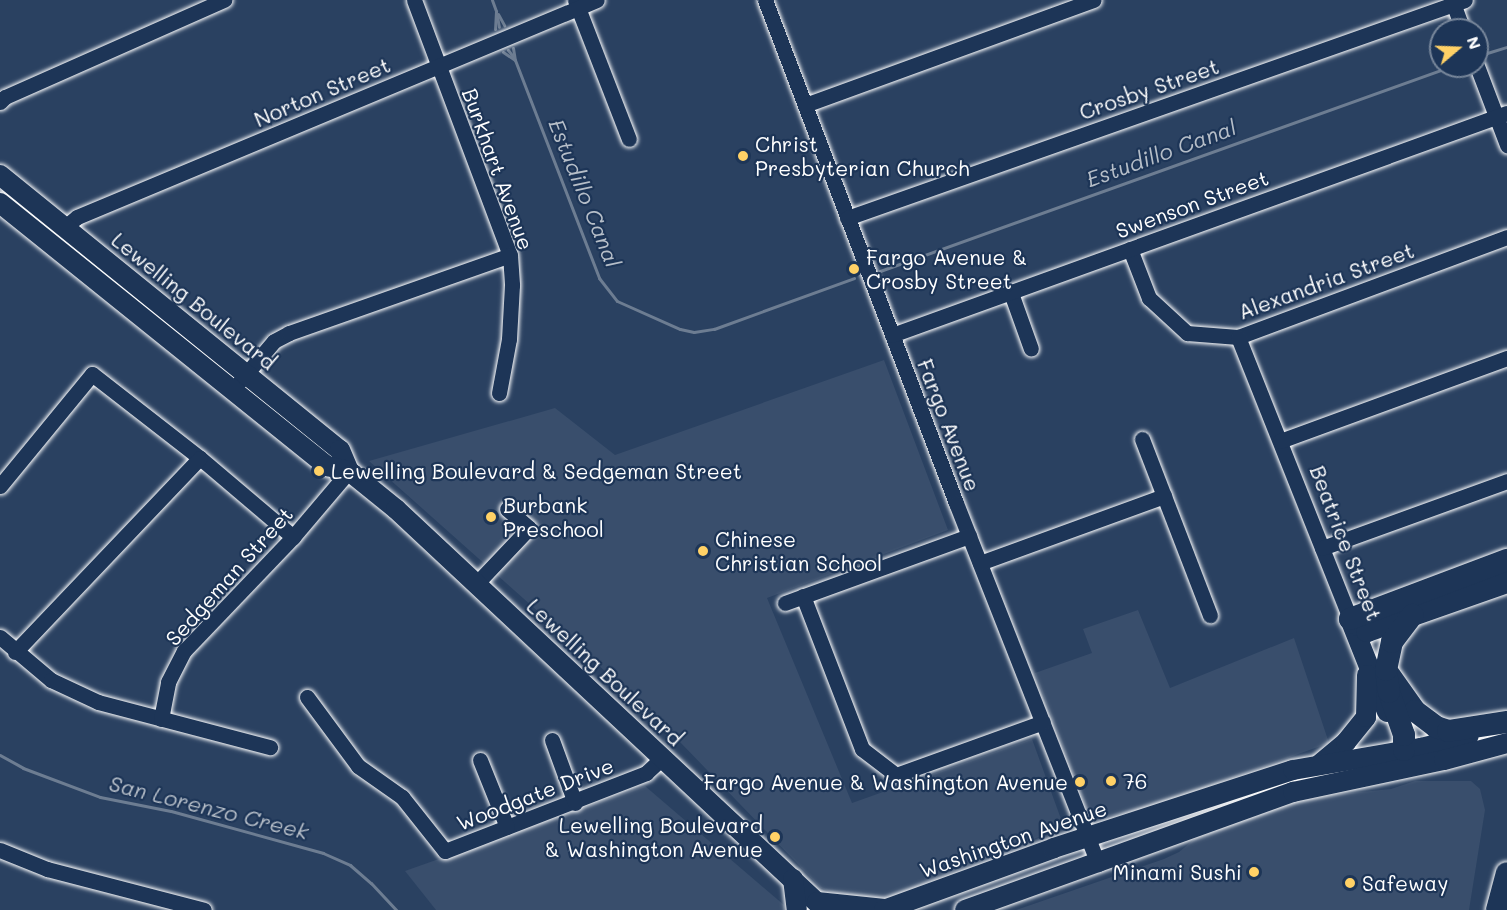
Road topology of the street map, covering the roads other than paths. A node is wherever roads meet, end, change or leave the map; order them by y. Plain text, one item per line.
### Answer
1 (224, 0) edge
2 (414, 0) edge
3 (597, 0) edge
4 (765, 0) edge
5 (1094, 0) edge
6 (1457, 1) edge
7 (576, 4) edge
8 (1461, 18) edge
9 (439, 65) junction
10 (1483, 78) edge
11 (0, 102) edge
12 (805, 105) junction
13 (1502, 115) edge
14 (629, 139) dead end
15 (1507, 145) edge
16 (0, 176) edge
17 (0, 203) edge
18 (847, 218) junction
19 (66, 226) junction
20 (40, 235) junction
21 (1507, 237) edge
22 (1130, 249) junction
23 (510, 255) junction
24 (1011, 293) junction
25 (892, 335) junction
26 (1238, 337) junction
27 (1031, 350) dead end
28 (1507, 358) edge
29 (245, 374) junction
30 (233, 390) junction
31 (499, 393) dead end
32 (1143, 439) dead end
33 (1280, 441) junction
34 (200, 458) junction
35 (349, 471) junction
36 (1507, 481) edge
37 (0, 486) edge
38 (1164, 496) junction
39 (507, 509) dead end
40 (969, 536) junction
41 (293, 537) junction
42 (1322, 548) junction
43 (1507, 560) edge
44 (980, 564) junction
45 (1507, 582) edge
46 (476, 584) junction
47 (803, 596) junction
48 (785, 603) dead end
49 (1210, 615) dead end
50 (1413, 615) junction
51 (1350, 620) junction
52 (0, 637) edge
53 (15, 652) junction
54 (1377, 668) junction
55 (307, 697) dead end
56 (161, 719) junction
57 (1043, 722) junction
58 (1507, 722) edge
59 (1507, 729) edge
60 (552, 740) dead end
61 (1507, 743) edge
62 (270, 747) dead end
63 (662, 758) junction
64 (1405, 759) junction
65 (480, 760) dead end
66 (1320, 765) junction
67 (575, 803) junction
68 (507, 827) junction
69 (1088, 838) junction
70 (0, 850) edge
71 (1098, 864) junction
72 (1507, 873) edge
73 (793, 879) junction
74 (821, 906) edge
75 (204, 910) edge
76 (797, 910) edge
77 (884, 910) edge
78 (965, 910) edge
79 (1497, 910) edge

1 - 11 street
2 - 9 street, Burkhart Avenue
3 - 7 street, Norton Street
4 - 12 street, Fargo Avenue
5 - 12 street
6 - 8 street
6 - 18 street, Crosby Street
7 - 9 street, Norton Street
7 - 14 street
9 - 19 street, Norton Street
9 - 23 street, Burkhart Avenue
10 - 13 street
12 - 18 street, Fargo Avenue
13 - 15 street
13 - 22 street, Swenson Street
16 - 19 main road, Lewelling Boulevard
17 - 20 main road, Lewelling Boulevard
18 - 25 street, Fargo Avenue
19 - 20 main road
19 - 29 main road, Lewelling Boulevard
20 - 30 main road, Lewelling Boulevard
21 - 26 street, Alexandria Street
22 - 24 street, Swenson Street
22 - 26 street, Alexandria Street
23 - 29 street
23 - 31 street, Burkhart Avenue
24 - 25 street, Swenson Street
24 - 27 street
25 - 40 street, Fargo Avenue
26 - 33 street, Beatrice Street
28 - 33 street
29 - 30 street
29 - 35 main road, Lewelling Boulevard
30 - 35 main road, Lewelling Boulevard
32 - 38 street
33 - 42 street, Beatrice Street
34 - 37 street
34 - 41 street
34 - 53 street
35 - 41 street, Sedgeman Street
35 - 46 main road, Lewelling Boulevard
36 - 42 street
38 - 44 street
38 - 49 street
39 - 46 street
40 - 44 street, Fargo Avenue
40 - 47 street
41 - 56 street, Sedgeman Street
42 - 51 street, Beatrice Street
43 - 51 highway
44 - 57 street, Fargo Avenue
45 - 50 highway
46 - 63 main road, Lewelling Boulevard
47 - 48 street
47 - 57 street
50 - 51 highway
50 - 54 highway
51 - 54 main road, Beatrice Street
52 - 53 street
53 - 56 street
54 - 58 highway
54 - 64 highway
54 - 66 main road
55 - 68 street, Woodgate Drive
56 - 62 street
57 - 69 street, Fargo Avenue
59 - 64 main road, Washington Avenue
60 - 67 street
61 - 64 main road, Washington Avenue
63 - 67 street, Woodgate Drive
63 - 73 main road, Lewelling Boulevard
64 - 66 main road, Washington Avenue
64 - 71 main road, Washington Avenue
65 - 68 street
66 - 69 main road, Washington Avenue
67 - 68 street, Woodgate Drive
69 - 71 street, Fargo Avenue
69 - 77 main road, Washington Avenue
70 - 75 street
71 - 78 main road, Washington Avenue
72 - 79 highway
73 - 74 main road, Lewelling Boulevard
73 - 76 main road
74 - 77 main road

